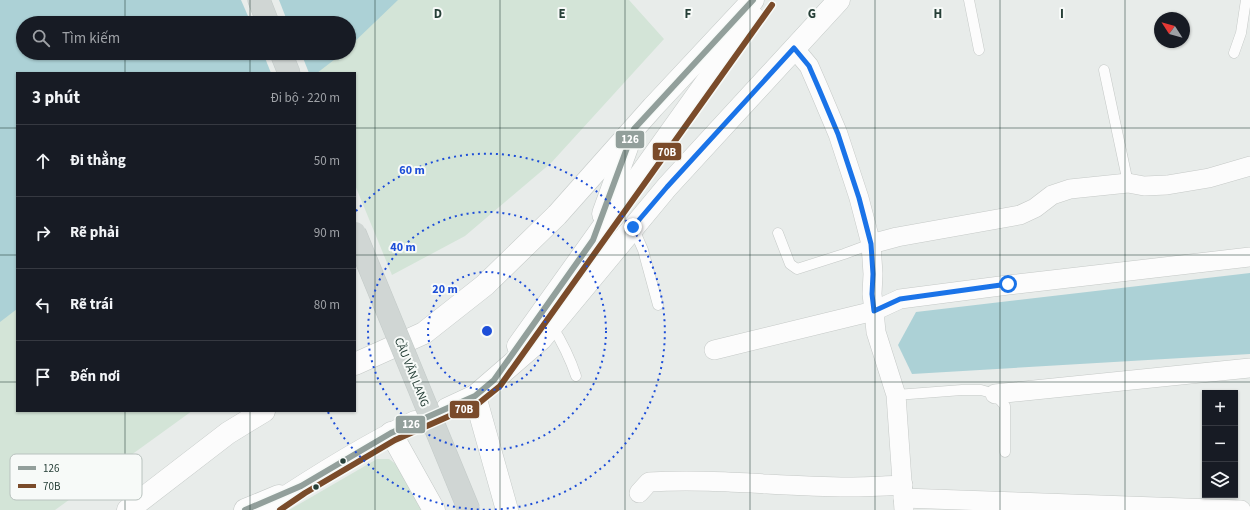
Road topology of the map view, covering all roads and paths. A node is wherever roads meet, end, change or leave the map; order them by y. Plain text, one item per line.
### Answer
1 (259, 0) edge
2 (753, 0) edge
3 (765, 0) edge
4 (838, 0) edge
5 (969, 0) edge
6 (1246, 0) edge
7 (265, 16) edge
8 (794, 48) junction
9 (979, 50) dead end
10 (1234, 53) dead end
11 (284, 60) edge
12 (1104, 70) dead end
13 (289, 72) edge
14 (634, 129) junction
15 (1250, 166) edge
16 (1128, 183) junction
17 (633, 227) junction
18 (778, 232) dead end
19 (356, 236) edge
20 (593, 240) junction
21 (871, 244) junction
22 (1250, 257) edge
23 (658, 305) dead end
24 (874, 311) junction
25 (552, 326) junction
26 (714, 350) dead end
27 (356, 364) edge
28 (1250, 368) edge
29 (576, 376) dead end
30 (494, 380) junction
31 (995, 394) junction
32 (896, 395) junction
33 (475, 396) junction
34 (447, 409) dead end
35 (262, 412) edge
36 (415, 422) dead end
37 (391, 433) junction
38 (1005, 452) dead end
39 (301, 486) junction
40 (639, 493) dead end
41 (904, 498) edge
42 (142, 499) edge
43 (141, 500) edge
44 (128, 510) edge
45 (245, 510) edge
46 (266, 510) edge
47 (434, 510) edge
48 (469, 510) edge
49 (507, 510) edge
50 (1241, 510) edge

1 - 7 main road
2 - 14 main road
3 - 20 main road
4 - 8 main road
5 - 9 lane
6 - 10 lane
8 - 17 main road
8 - 21 street
11 - 13 main road
12 - 16 lane
14 - 20 main road
14 - 27 main road
15 - 16 street
16 - 21 street
17 - 23 lane
17 - 25 main road
18 - 21 lane
19 - 48 main road, CẦU VĂN LANG, bridge
20 - 30 main road
21 - 24 street
22 - 24 street
24 - 26 street
24 - 32 street
25 - 29 lane
25 - 30 main road
28 - 31 street
30 - 33 main road
31 - 32 lane
31 - 38 lane
32 - 41 street
33 - 34 main road
33 - 49 main road
35 - 42 main road
36 - 37 main road
37 - 39 main road
37 - 47 main road
39 - 45 main road
39 - 46 main road
40 - 41 street
41 - 50 street
43 - 44 main road

